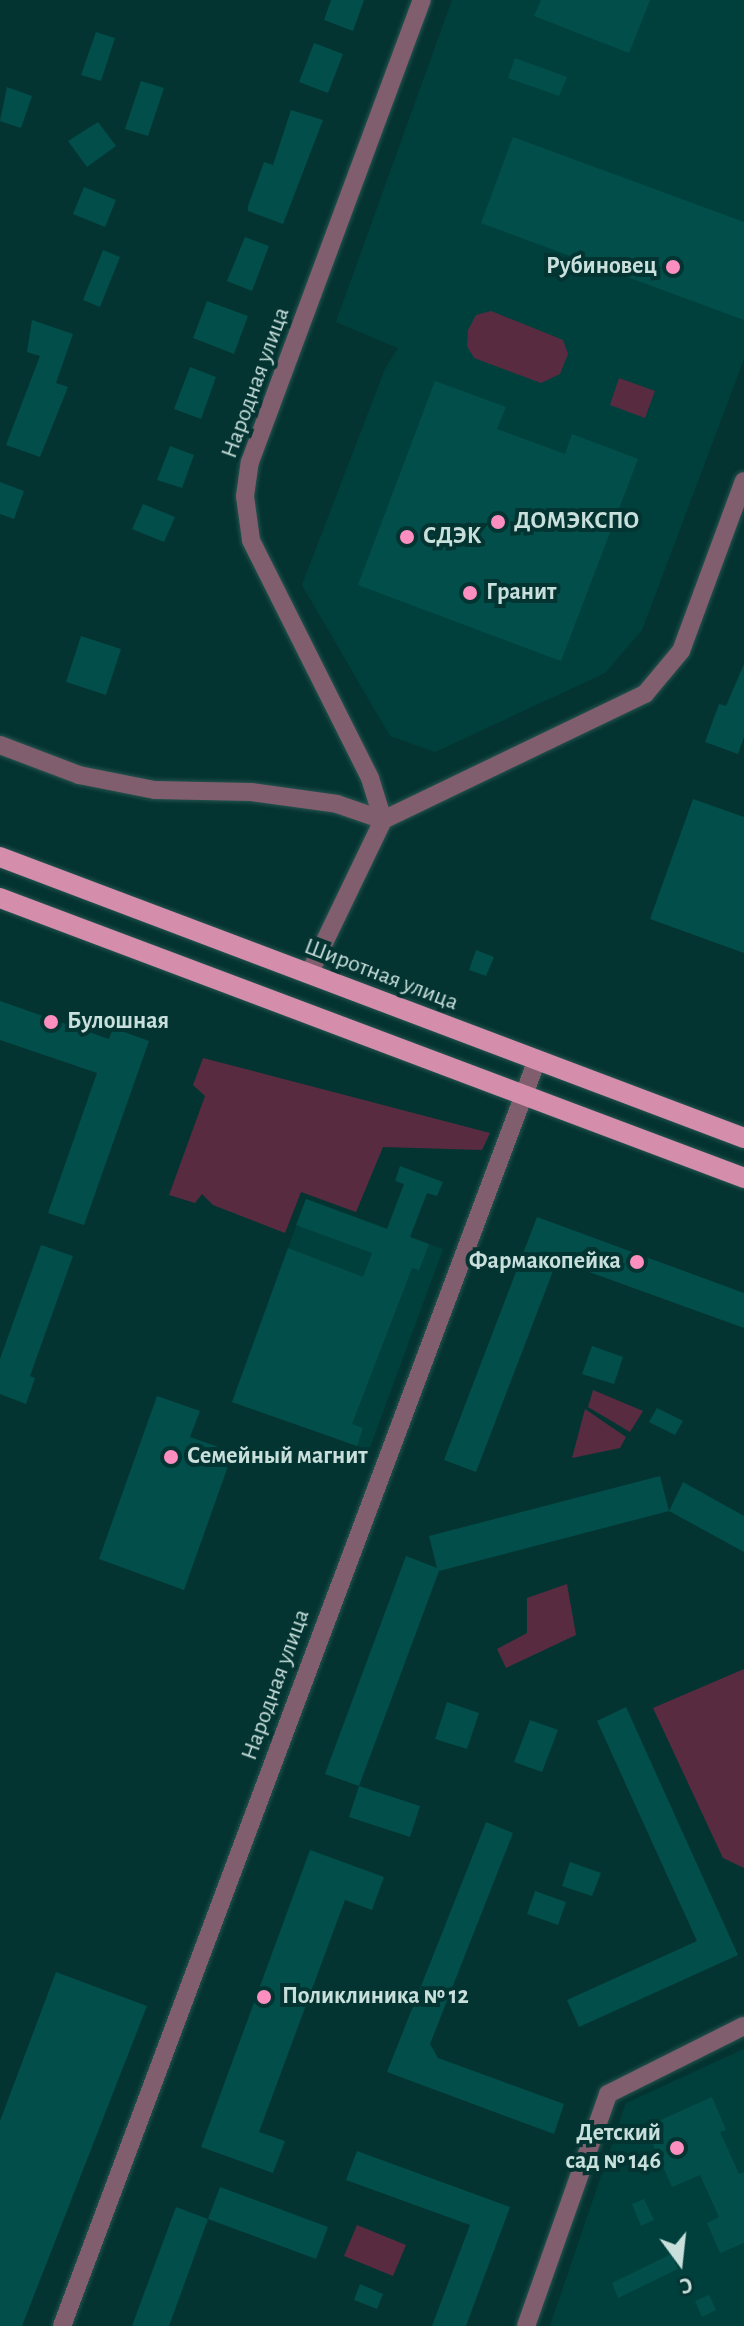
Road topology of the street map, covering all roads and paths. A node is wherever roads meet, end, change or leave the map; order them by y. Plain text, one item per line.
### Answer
1 (422, 0) edge
2 (744, 481) edge
3 (0, 745) edge
4 (383, 820) junction
5 (0, 857) edge
6 (43, 873) junction
7 (104, 897) junction
8 (0, 898) edge
9 (30, 910) junction
10 (91, 932) junction
11 (309, 974) junction
12 (536, 1062) junction
13 (525, 1097) junction
14 (744, 1138) edge
15 (744, 1178) edge
16 (744, 2026) edge
17 (62, 2326) edge
18 (526, 2326) edge

1 - 4 street, Народная улица
2 - 4 street
3 - 4 street
4 - 11 street
5 - 6 main road, Широтная улица
6 - 7 main road, Широтная улица
6 - 9 main road
7 - 10 main road
7 - 11 main road, Широтная улица
8 - 9 main road
9 - 10 main road
10 - 13 main road
11 - 12 main road, Широтная улица
12 - 13 street, Народная улица
12 - 14 main road, Широтная улица
13 - 15 main road
13 - 17 street, Народная улица
16 - 18 street

